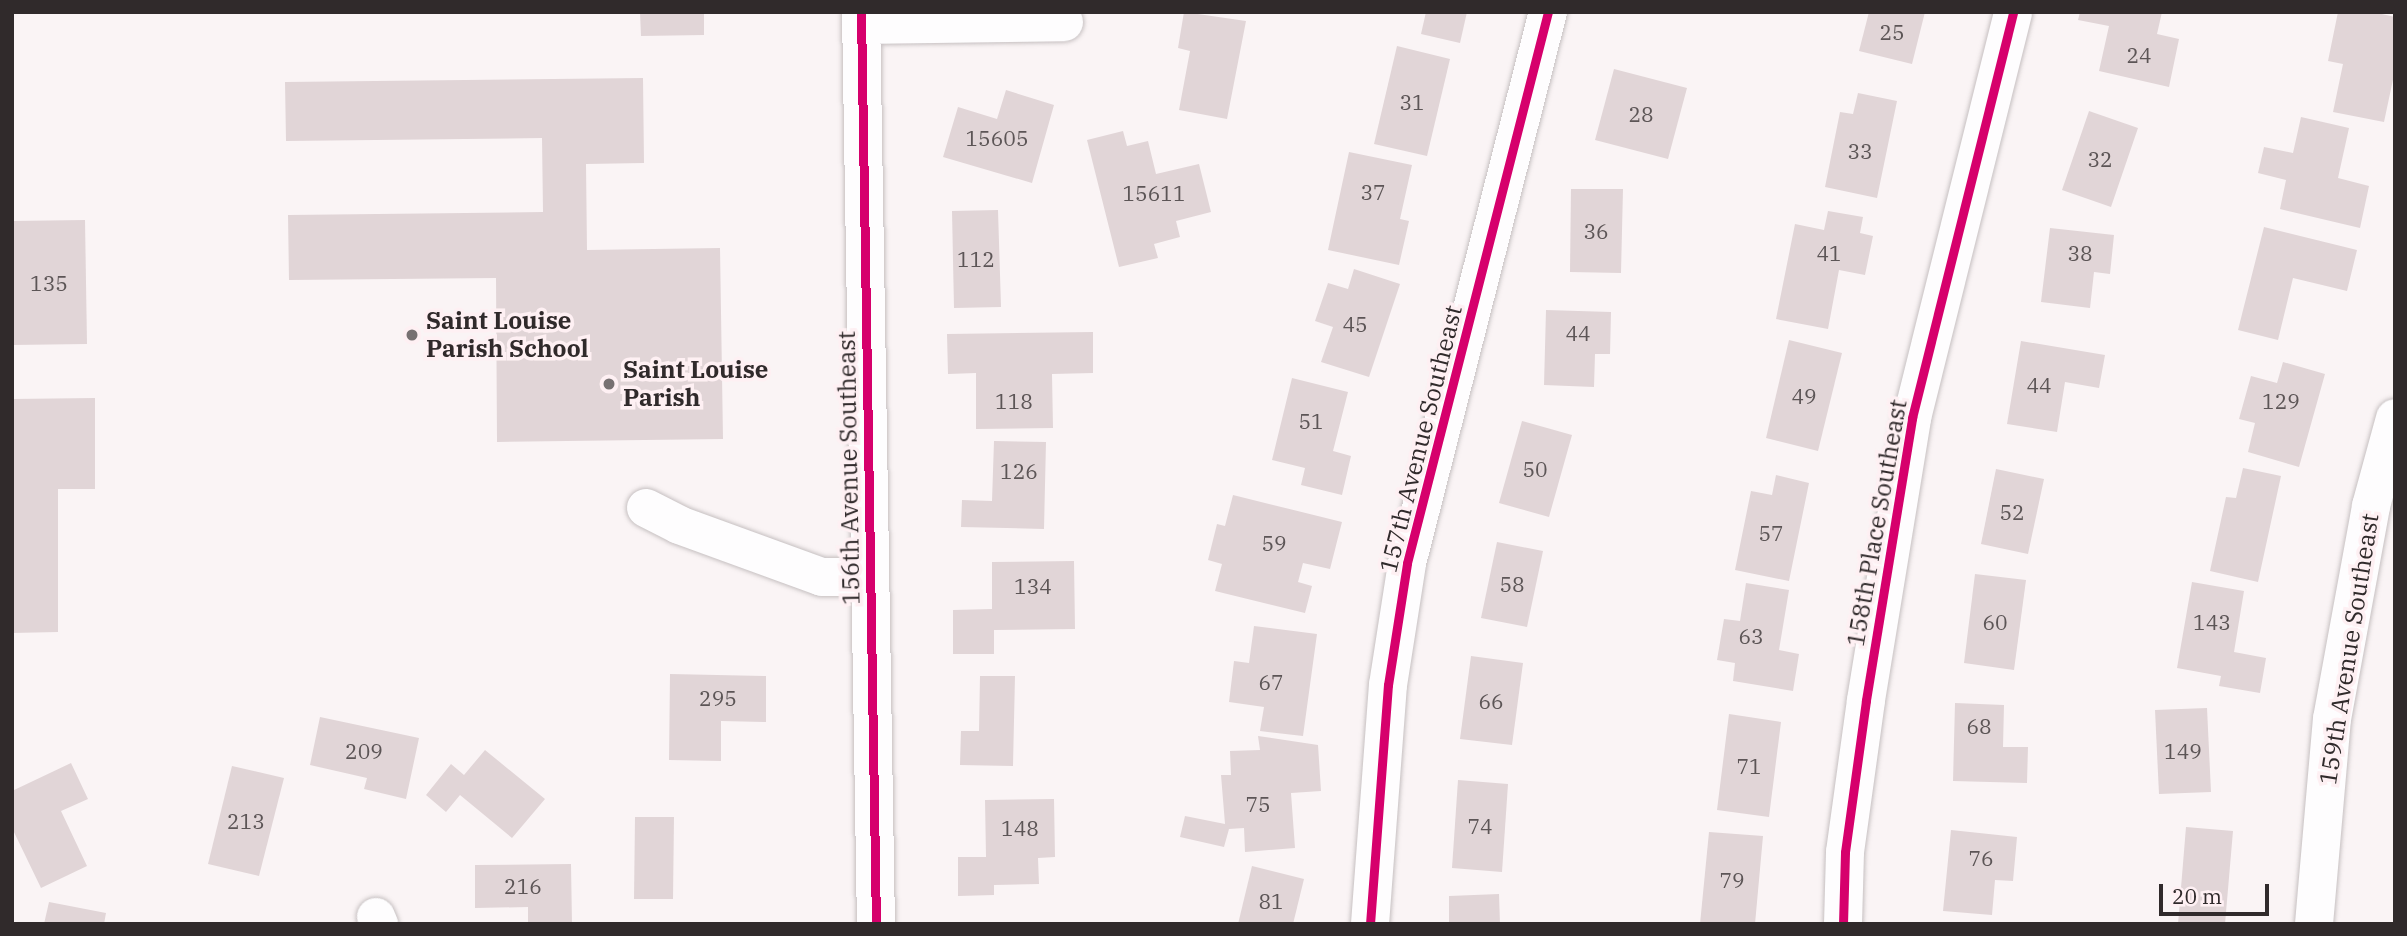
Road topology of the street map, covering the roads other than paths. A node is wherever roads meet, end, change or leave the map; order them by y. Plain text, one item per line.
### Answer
1 (1548, 12) edge
2 (2012, 12) edge
3 (861, 19) edge
4 (1064, 22) dead end
5 (2395, 418) edge
6 (646, 508) dead end
7 (870, 577) junction
8 (876, 924) edge
9 (1370, 924) edge
10 (1843, 924) edge
11 (2314, 924) edge

1 - 9 street, 157th Avenue Southeast
2 - 10 street, 158th Place Southeast
3 - 4 street
3 - 7 street, 156th Avenue Southeast
5 - 11 street, 159th Avenue Southeast
6 - 7 street
7 - 8 street, 156th Avenue Southeast

